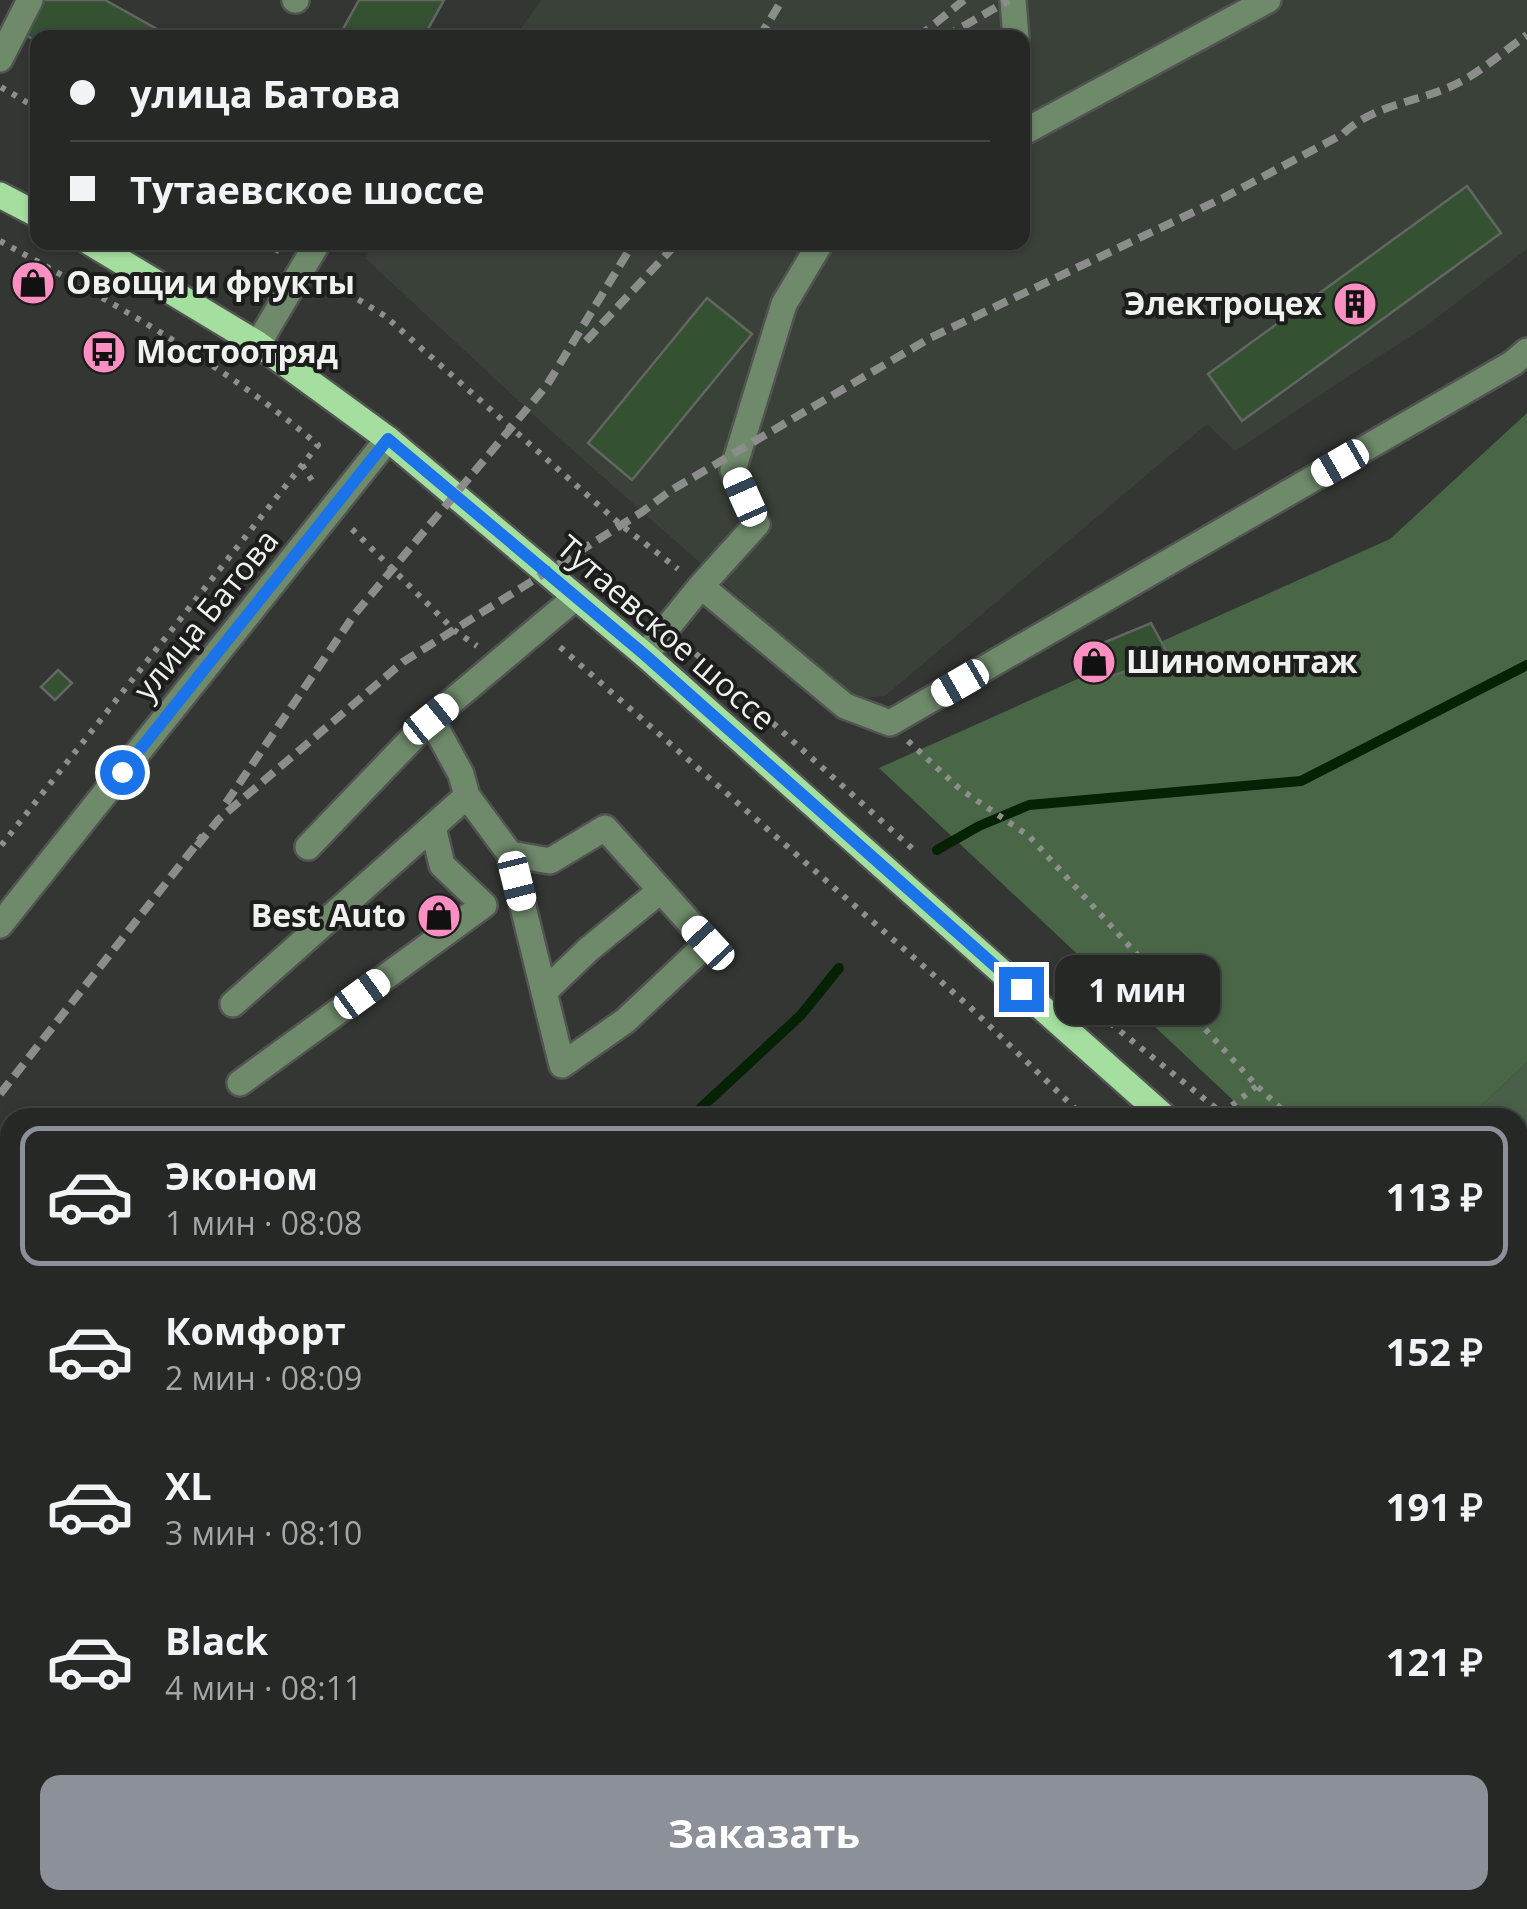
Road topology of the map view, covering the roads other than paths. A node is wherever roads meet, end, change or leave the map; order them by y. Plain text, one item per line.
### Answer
1 (30, 0) edge
2 (1014, 0) edge
3 (1268, 0) edge
4 (1016, 30) edge
5 (1, 56) edge
6 (1030, 129) edge
7 (0, 195) edge
8 (30, 211) edge
9 (102, 250) edge
10 (313, 250) edge
11 (816, 250) edge
12 (258, 344) junction
13 (1527, 351) edge
14 (388, 439) junction
15 (701, 586) junction
16 (576, 597) junction
17 (645, 655) junction
18 (431, 719) junction
19 (467, 796) junction
20 (433, 827) junction
21 (308, 847) dead end
22 (510, 854) junction
23 (660, 891) junction
24 (0, 925) edge
25 (544, 992) junction
26 (233, 1004) dead end
27 (240, 1083) dead end
28 (1155, 1108) edge

1 - 5 street
2 - 4 street
3 - 6 street
7 - 8 main road
9 - 12 main road, Тутаевское шоссе
10 - 12 street
11 - 15 street
12 - 14 main road, Тутаевское шоссе
13 - 15 street
14 - 16 main road, Тутаевское шоссе
14 - 24 street, улица Батова
15 - 17 street
16 - 17 main road, Тутаевское шоссе
16 - 18 street
17 - 28 main road, Тутаевское шоссе
18 - 19 street
18 - 21 street
19 - 20 street
19 - 22 street
20 - 26 street
20 - 27 street
22 - 23 street
22 - 25 street
23 - 25 street
23 - 25 street

